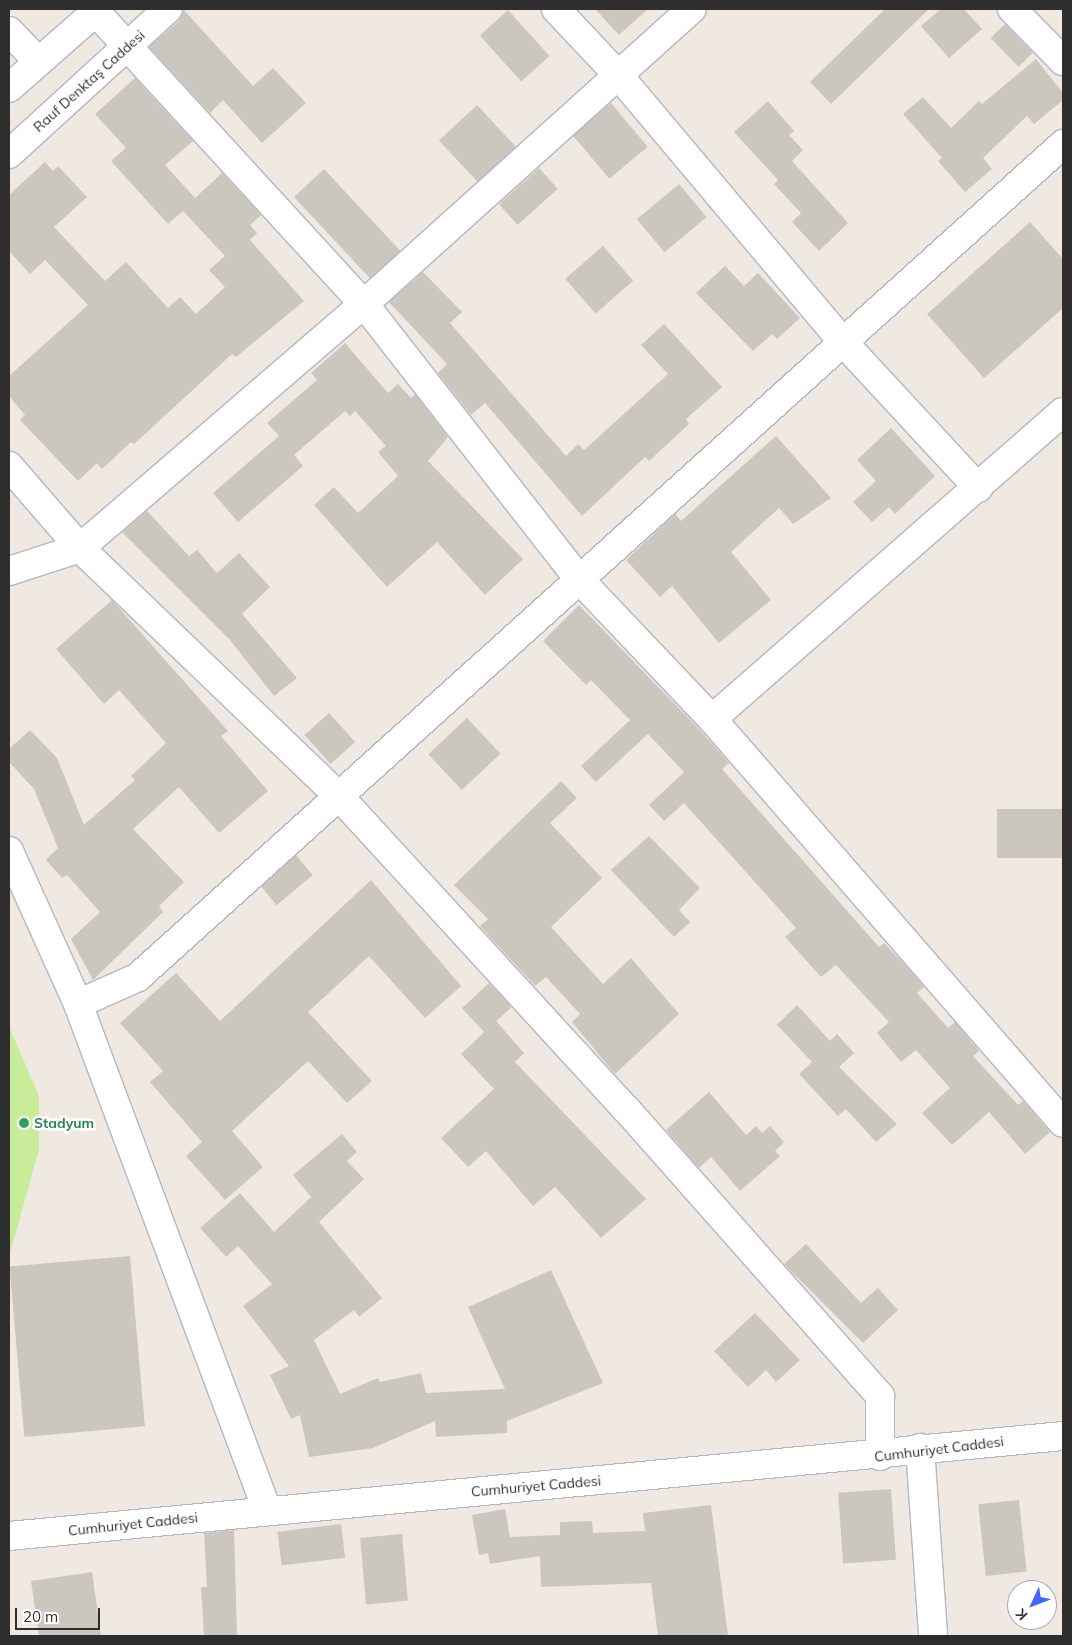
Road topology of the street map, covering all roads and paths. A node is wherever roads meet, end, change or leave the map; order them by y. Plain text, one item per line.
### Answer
1 (168, 9) edge
2 (556, 9) edge
3 (692, 9) edge
4 (1012, 9) edge
5 (98, 10) edge
6 (9, 31) edge
7 (128, 46) junction
8 (38, 61) junction
9 (1063, 61) edge
10 (619, 76) junction
11 (9, 88) edge
12 (1063, 144) edge
13 (9, 154) edge
14 (364, 304) junction
15 (843, 342) junction
16 (1063, 412) edge
17 (9, 466) edge
18 (978, 488) junction
19 (80, 548) junction
20 (9, 572) edge
21 (579, 579) junction
22 (712, 718) junction
23 (338, 795) junction
24 (9, 851) edge
25 (78, 1004) junction
26 (1063, 1123) edge
27 (1063, 1436) edge
28 (920, 1448) junction
29 (880, 1456) junction
30 (267, 1510) junction
31 (9, 1536) edge
32 (933, 1636) edge

1 - 7 street, Rauf Denktaş Caddesi
2 - 10 street
3 - 10 street
4 - 9 street
5 - 7 street
5 - 8 street
6 - 8 street
7 - 13 street, Rauf Denktaş Caddesi
7 - 14 street
8 - 11 street
10 - 14 street
10 - 15 street
12 - 15 street
14 - 19 street
14 - 21 street
15 - 18 street
15 - 21 street
16 - 18 street
17 - 19 street
18 - 22 street
19 - 20 street
19 - 23 street
21 - 22 street
21 - 23 street
22 - 26 street
23 - 25 street
23 - 29 street
24 - 25 street
25 - 30 street
27 - 28 street, Cumhuriyet Caddesi
28 - 29 street, Cumhuriyet Caddesi
28 - 32 street
29 - 30 street, Cumhuriyet Caddesi
30 - 31 street, Cumhuriyet Caddesi

